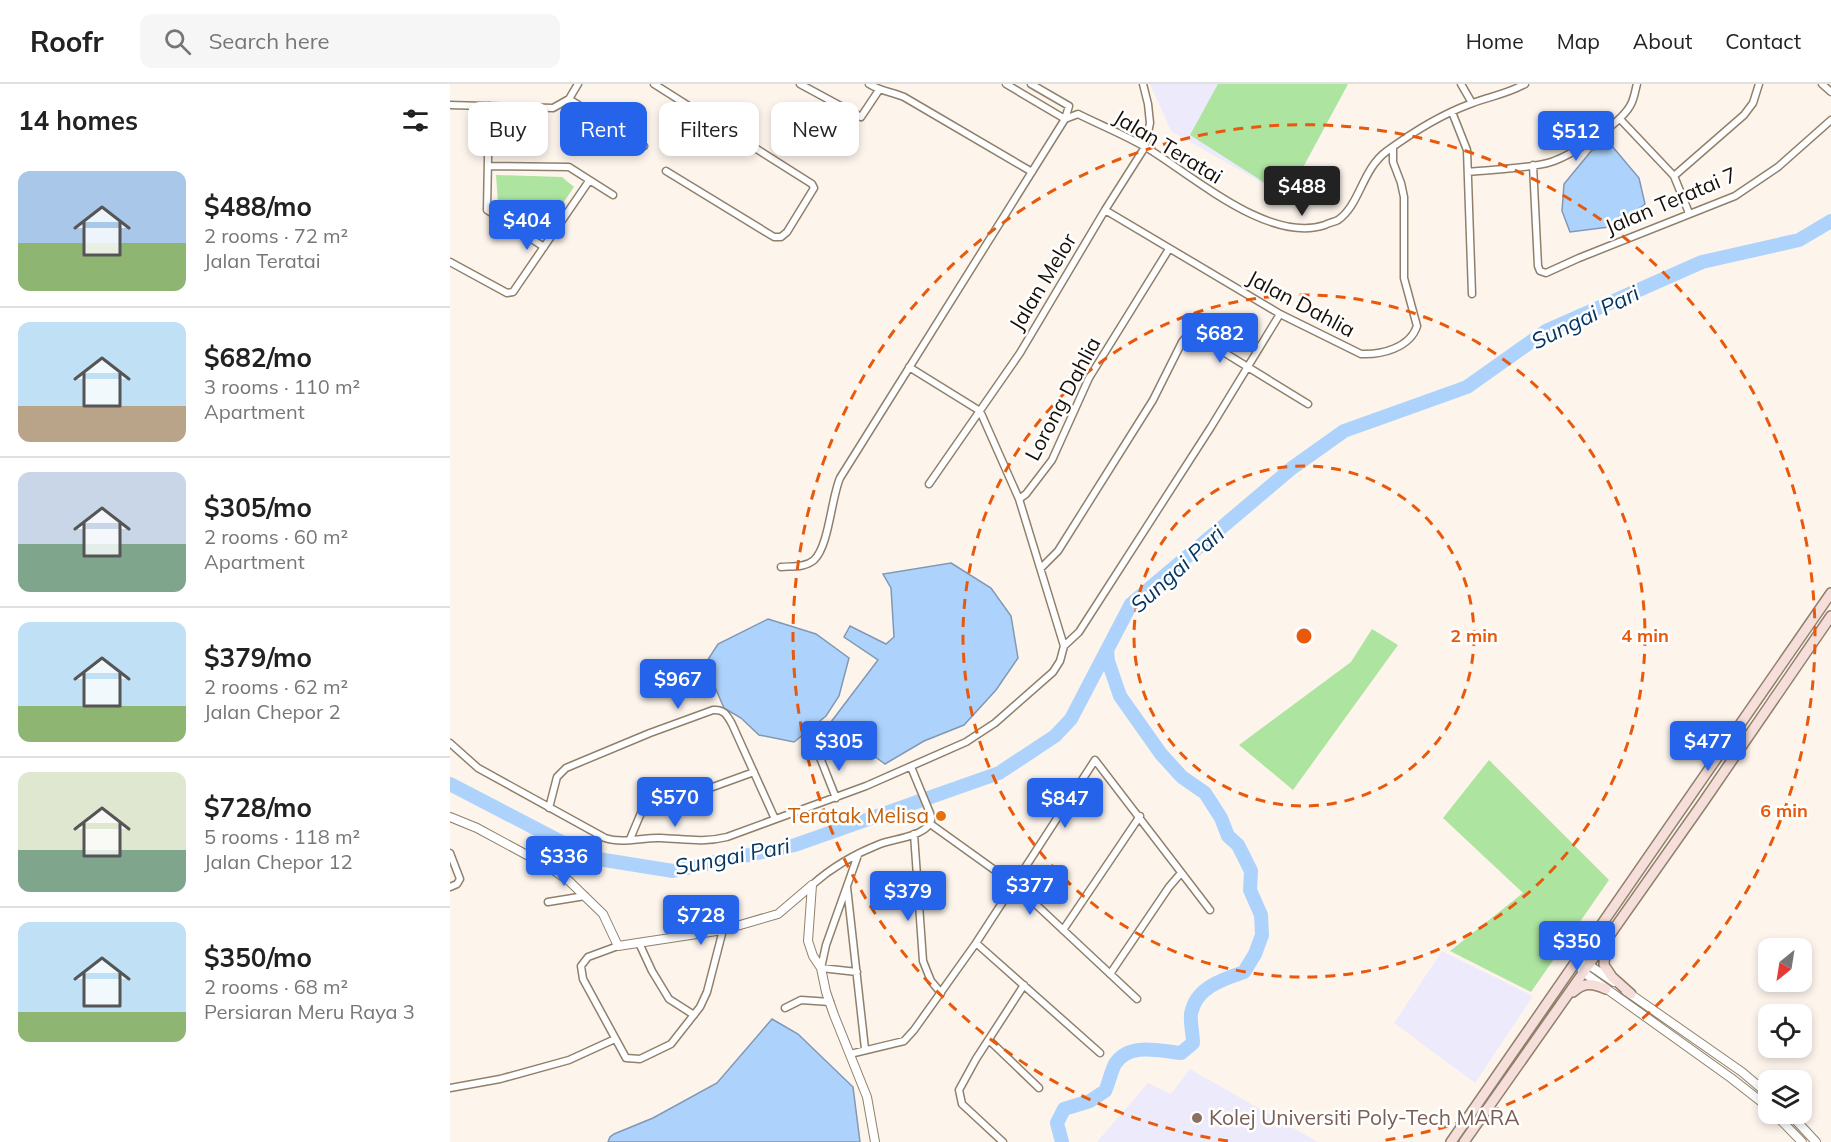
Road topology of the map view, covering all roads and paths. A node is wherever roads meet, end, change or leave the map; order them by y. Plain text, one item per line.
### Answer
1 (578, 84) edge
2 (654, 84) edge
3 (800, 84) edge
4 (868, 84) edge
5 (1006, 84) edge
6 (1031, 84) edge
7 (1143, 84) edge
8 (1461, 84) edge
9 (1525, 84) edge
10 (1637, 84) edge
11 (1758, 84) edge
12 (1822, 84) edge
13 (879, 90) junction
14 (1831, 92) edge
15 (568, 99) junction
16 (573, 102) edge
17 (1472, 103) junction
18 (450, 105) edge
19 (468, 105) edge
20 (548, 108) edge
21 (1452, 112) junction
22 (1065, 119) junction
23 (1620, 119) junction
24 (1831, 120) edge
25 (1145, 147) junction
26 (1393, 147) junction
27 (488, 156) edge
28 (1533, 165) junction
29 (488, 166) junction
30 (666, 171) dead end
31 (1032, 172) junction
32 (1468, 172) junction
33 (1674, 176) junction
34 (589, 181) junction
35 (613, 195) dead end
36 (1105, 210) junction
37 (1689, 213) junction
38 (544, 247) junction
39 (1169, 249) junction
40 (450, 262) edge
41 (1472, 294) dead end
42 (1280, 315) junction
43 (1248, 366) junction
44 (909, 368) junction
45 (1308, 404) dead end
46 (980, 411) junction
47 (929, 484) dead end
48 (1019, 499) junction
49 (781, 567) dead end
50 (1041, 568) junction
51 (1831, 593) edge
52 (1831, 617) edge
53 (1064, 646) junction
54 (450, 743) edge
55 (819, 755) dead end
56 (911, 766) junction
57 (754, 772) junction
58 (836, 798) junction
59 (549, 808) junction
60 (1140, 816) junction
61 (450, 817) edge
62 (775, 819) junction
63 (930, 823) junction
64 (914, 834) junction
65 (630, 840) junction
66 (450, 853) edge
67 (858, 855) junction
68 (1181, 873) junction
69 (1014, 884) junction
70 (812, 885) junction
71 (847, 887) junction
72 (450, 888) edge
73 (585, 896) junction
74 (548, 902) dead end
75 (1210, 910) dead end
76 (723, 930) junction
77 (1063, 930) junction
78 (1606, 940) junction
79 (639, 943) junction
80 (976, 943) junction
81 (618, 946) junction
82 (1576, 962) junction
83 (821, 968) junction
84 (1586, 969) junction
85 (858, 972) junction
86 (1110, 974) junction
87 (1024, 986) junction
88 (1606, 989) junction
89 (941, 993) junction
90 (1631, 994) junction
91 (1137, 999) dead end
92 (830, 1002) junction
93 (1561, 1005) junction
94 (785, 1008) dead end
95 (694, 1015) junction
96 (615, 1039) junction
97 (989, 1040) junction
98 (865, 1049) junction
99 (1100, 1053) dead end
100 (850, 1054) junction
101 (1758, 1086) edge
102 (450, 1088) edge
103 (1039, 1088) dead end
104 (1758, 1099) edge
105 (1785, 1124) edge
106 (1799, 1124) edge
107 (875, 1142) edge
108 (1003, 1142) edge
109 (1450, 1142) edge
110 (1464, 1142) edge
111 (1802, 1142) edge
112 (1816, 1142) edge

1 - 15 street
2 - 30 street
3 - 13 street
4 - 13 street
5 - 22 street
6 - 22 street
7 - 25 street, Jalan Melor
8 - 17 street
9 - 17 street, Jalan Teratai
10 - 23 street
11 - 33 street
12 - 14 street
13 - 31 street
15 - 16 street
15 - 20 street
17 - 21 street, Jalan Teratai
18 - 19 street
21 - 26 street, Jalan Teratai
21 - 32 street
22 - 25 street, Jalan Teratai
22 - 31 street
23 - 28 street
23 - 33 street
24 - 37 street, Jalan Teratai 7
25 - 26 street, Jalan Teratai
25 - 36 street, Jalan Melor
26 - 42 street, Jalan Dahlia
27 - 29 street
28 - 32 street
28 - 37 street, Jalan Teratai 7
29 - 34 street
29 - 38 street
31 - 44 street
32 - 41 street
33 - 37 street
34 - 35 street
34 - 38 street
36 - 39 street, Jalan Dahlia
36 - 46 street, Jalan Melor
38 - 40 street
39 - 42 street, Jalan Dahlia
39 - 48 street, Lorong Dahlia
42 - 43 street
43 - 45 street
43 - 50 street
43 - 53 street
44 - 46 street
44 - 49 street
46 - 47 street, Jalan Melor
46 - 48 street
48 - 50 street
50 - 53 street
51 - 82 main road
52 - 78 main road
53 - 56 street
54 - 59 street
55 - 58 street
56 - 58 street
56 - 63 street
57 - 59 street
57 - 62 street
57 - 65 street
58 - 62 street
59 - 65 street
60 - 68 street
60 - 69 street
60 - 77 street
61 - 73 street
62 - 65 street
63 - 64 street
63 - 69 street
64 - 67 street
64 - 89 street
66 - 72 street
67 - 70 street
67 - 71 street
68 - 75 street
68 - 86 street
69 - 77 street
69 - 80 street
70 - 76 street
70 - 83 street
71 - 83 street
71 - 85 street
73 - 74 street
73 - 81 street
76 - 79 street
76 - 95 street
77 - 86 street
78 - 84 main road
78 - 90 main road
79 - 81 street
79 - 95 street
80 - 87 street
80 - 89 street
81 - 96 street
82 - 84 street
82 - 109 main road
83 - 85 street
83 - 92 street
84 - 88 street
84 - 90 street
84 - 93 main road
85 - 98 street
86 - 91 street
87 - 97 street
87 - 99 street
88 - 93 main road
88 - 104 street
89 - 98 street
90 - 101 street
92 - 94 street
92 - 100 street
93 - 110 main road
95 - 96 street
96 - 102 street
97 - 103 street
97 - 108 street
98 - 100 street
100 - 107 street
105 - 111 street
106 - 112 street

